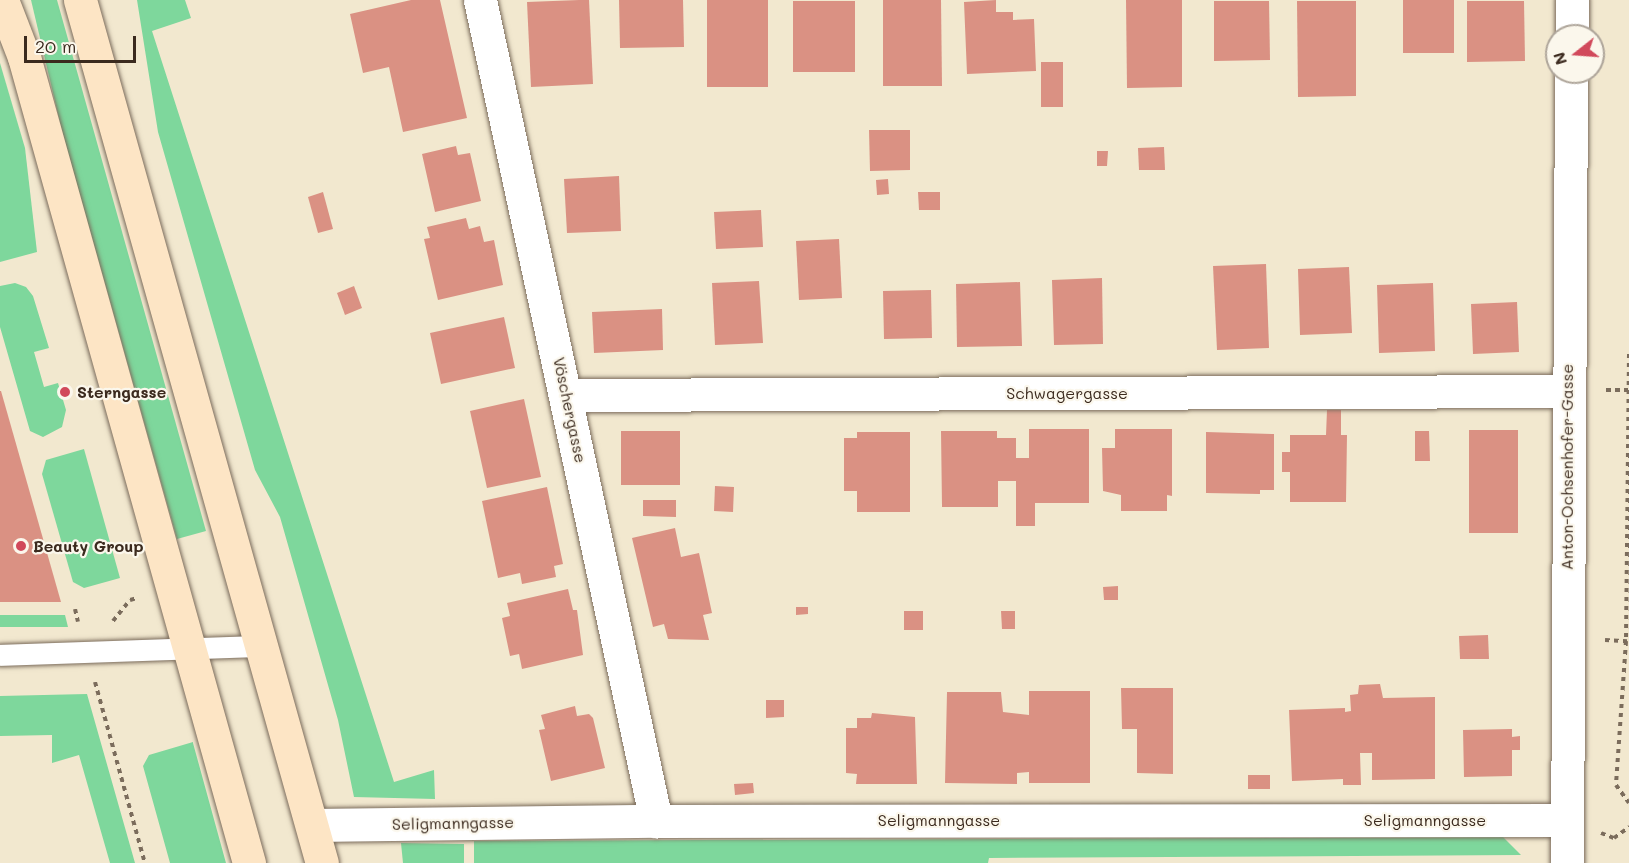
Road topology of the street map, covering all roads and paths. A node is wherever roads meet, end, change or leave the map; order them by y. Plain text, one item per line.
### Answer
1 (2, 0) edge
2 (80, 0) edge
3 (480, 0) edge
4 (1572, 0) edge
5 (1572, 24) edge
6 (1571, 84) edge
7 (1629, 354) edge
8 (1567, 391) junction
9 (568, 395) junction
10 (262, 646) junction
11 (188, 649) junction
12 (0, 656) edge
13 (98, 691) dead end
14 (1629, 803) edge
15 (1567, 820) junction
16 (656, 821) junction
17 (312, 825) junction
18 (145, 863) edge
19 (249, 863) edge
20 (322, 863) edge
21 (1567, 863) edge

1 - 11 main road
2 - 10 main road
3 - 9 street, Vöschergasse
4 - 5 street
6 - 8 street, Anton-Ochsenhofer-Gasse
7 - 14 path
8 - 9 street, Schwagergasse
8 - 15 street, Anton-Ochsenhofer-Gasse
9 - 16 street, Vöschergasse
10 - 11 lane
10 - 17 main road
11 - 12 lane
11 - 19 main road
13 - 18 path
15 - 16 street, Seligmanngasse
15 - 21 street, Anton-Ochsenhofer-Gasse
16 - 17 street, Seligmanngasse
17 - 20 main road

